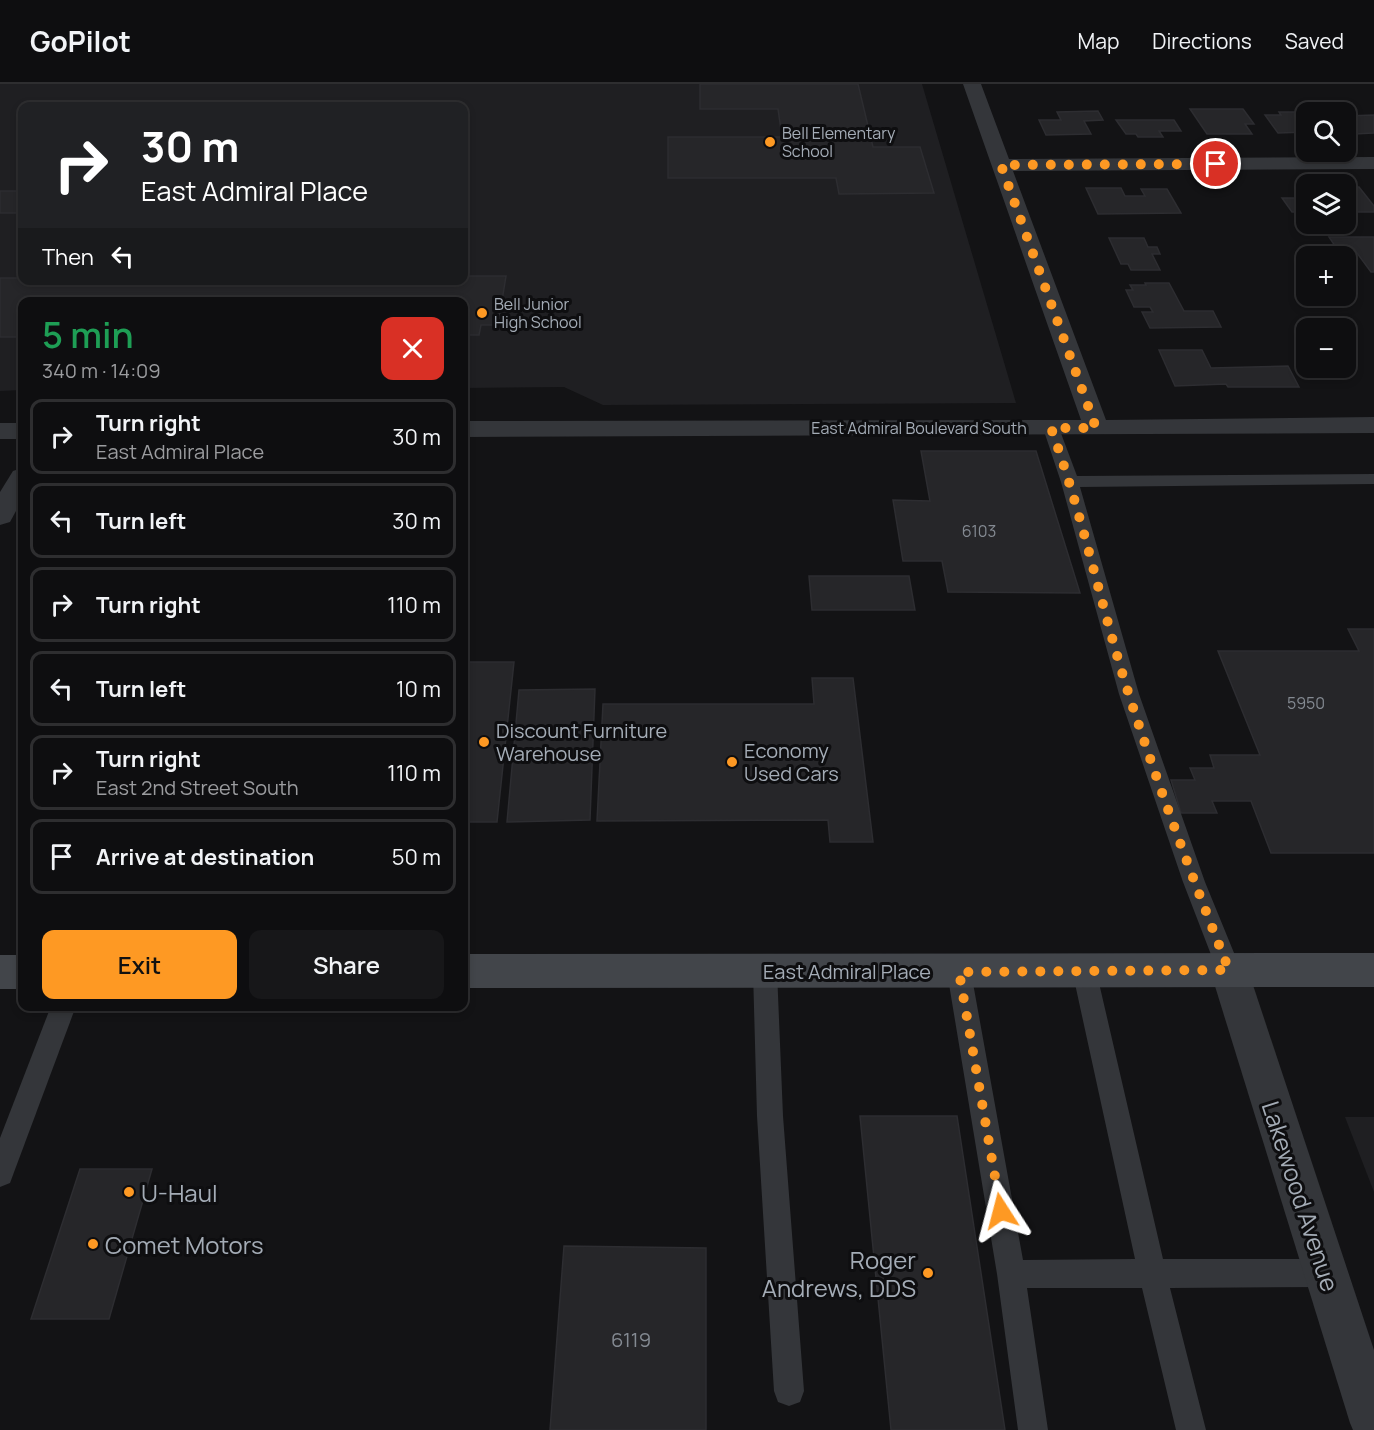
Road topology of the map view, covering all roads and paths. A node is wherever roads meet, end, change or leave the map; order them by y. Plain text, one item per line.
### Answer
1 (972, 84) edge
2 (1374, 163) edge
3 (1001, 165) junction
4 (1374, 425) edge
5 (1051, 428) junction
6 (1096, 428) junction
7 (468, 429) edge
8 (0, 431) edge
9 (18, 431) edge
10 (1374, 480) edge
11 (1070, 482) junction
12 (18, 484) edge
13 (0, 516) edge
14 (1084, 970) junction
15 (1229, 970) junction
16 (1374, 970) edge
17 (468, 971) edge
18 (765, 971) junction
19 (0, 972) edge
20 (18, 972) edge
21 (959, 972) junction
22 (62, 1011) edge
23 (0, 1173) edge
24 (1152, 1272) junction
25 (1326, 1273) junction
26 (1011, 1274) junction
27 (789, 1391) dead end
28 (1374, 1423) edge
29 (1033, 1430) edge
30 (1191, 1430) edge

1 - 3 street
2 - 3 street
3 - 6 street
4 - 6 street, East Admiral Boulevard South
5 - 6 street, East Admiral Boulevard South
5 - 7 street, East Admiral Boulevard South
5 - 11 lane
8 - 9 street
10 - 11 lane
11 - 15 lane
12 - 13 street
14 - 15 main road, East Admiral Place
14 - 21 main road, East Admiral Place
14 - 24 lane
15 - 16 main road, East Admiral Place
15 - 25 street, Lakewood Avenue
17 - 18 main road, East Admiral Place
18 - 21 main road, East Admiral Place
18 - 27 lane
19 - 20 main road
21 - 26 lane
22 - 23 lane
24 - 25 lane
24 - 26 lane
24 - 30 lane
25 - 28 street, Lakewood Avenue
26 - 29 lane

